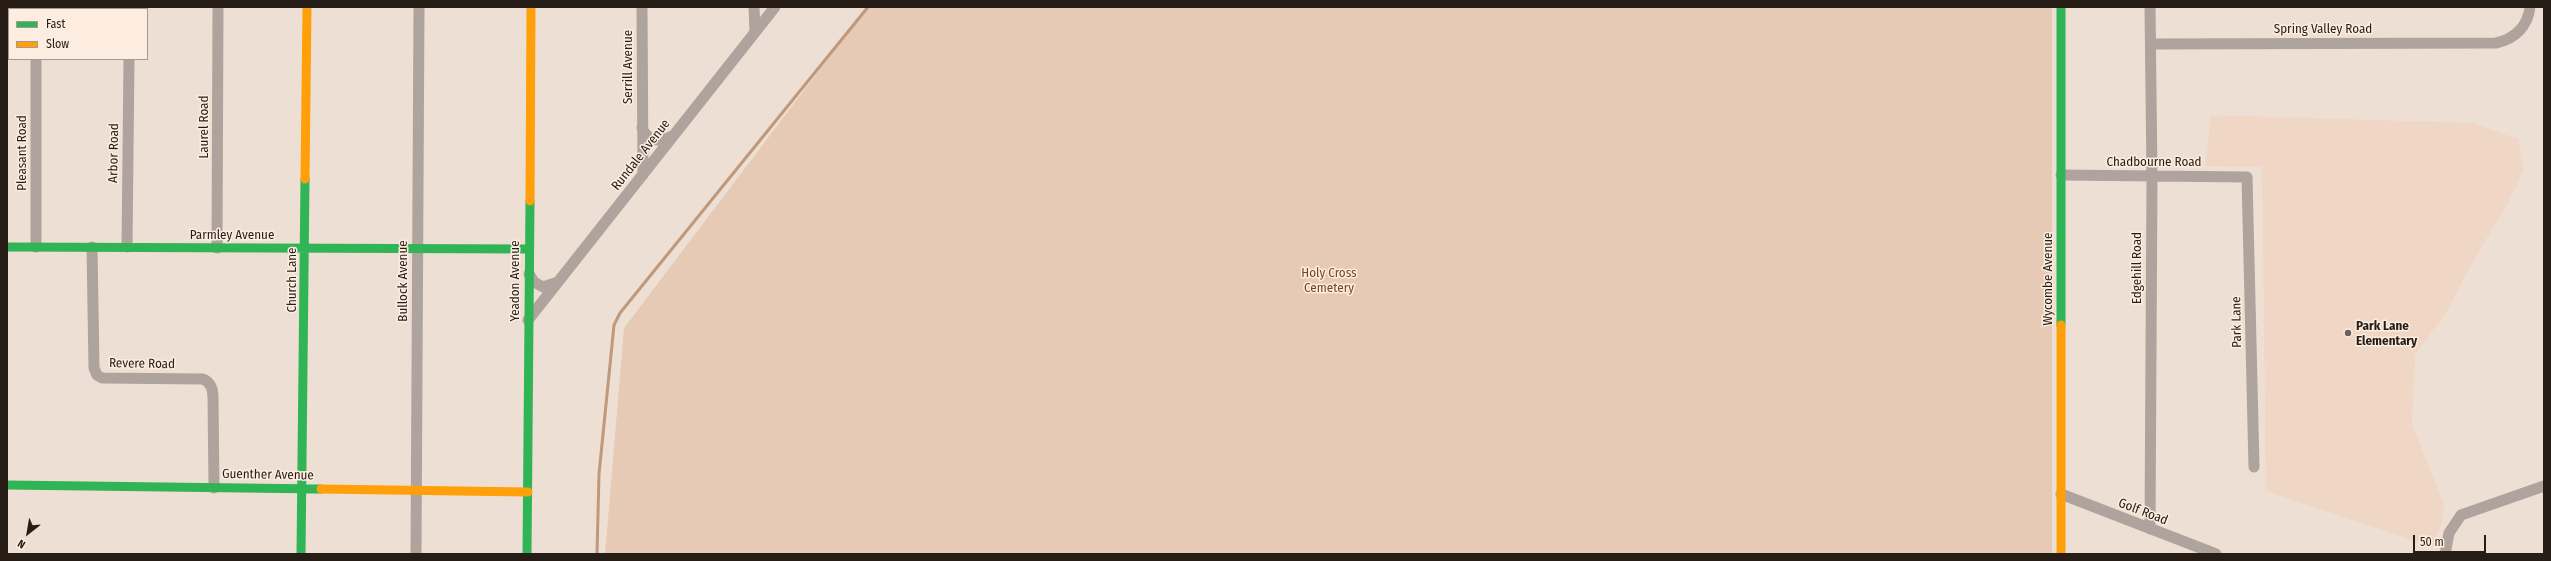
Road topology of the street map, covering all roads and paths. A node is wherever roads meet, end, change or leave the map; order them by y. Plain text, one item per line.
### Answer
1 (218, 7) edge
2 (307, 7) edge
3 (419, 7) edge
4 (531, 7) edge
5 (642, 7) edge
6 (754, 7) edge
7 (775, 7) edge
8 (2061, 7) edge
9 (2150, 7) edge
10 (2530, 7) edge
11 (755, 32) junction
12 (2150, 44) junction
13 (36, 60) edge
14 (129, 60) edge
15 (642, 128) junction
16 (675, 134) junction
17 (643, 175) junction
18 (2061, 175) junction
19 (2152, 176) junction
20 (2247, 177) joint
21 (7, 247) edge
22 (36, 247) junction
23 (92, 247) junction
24 (127, 247) junction
25 (217, 248) junction
26 (305, 248) junction
27 (416, 248) junction
28 (528, 249) junction
29 (528, 270) junction
30 (558, 282) junction
31 (528, 320) junction
32 (2254, 467) dead end
33 (7, 485) edge
34 (2544, 486) edge
35 (214, 488) junction
36 (303, 489) junction
37 (418, 490) junction
38 (528, 492) junction
39 (2061, 494) junction
40 (2150, 529) junction
41 (2061, 552) edge
42 (301, 554) edge
43 (416, 554) edge
44 (527, 554) edge
45 (2216, 554) edge
46 (2445, 554) edge

1 - 25 street, Laurel Road
2 - 26 street, Church Lane
3 - 27 street, Bullock Avenue
4 - 28 street, Yeadon Avenue
5 - 15 street, Serrill Avenue
6 - 11 street
7 - 11 street, Rundale Avenue
8 - 18 street, Wycombe Avenue
9 - 12 street, Edgehill Road
10 - 12 street, Spring Valley Road
11 - 16 street, Rundale Avenue
12 - 19 street, Edgehill Road
13 - 22 street, Pleasant Road
14 - 24 street, Arbor Road
15 - 16 street
15 - 17 street, Serrill Avenue
16 - 17 street, Rundale Avenue
17 - 30 street, Rundale Avenue
18 - 19 street, Chadbourne Road
18 - 39 street, Wycombe Avenue
19 - 20 street, Chadbourne Road
19 - 40 street, Edgehill Road
20 - 32 street, Park Lane
21 - 22 street, Parmley Avenue
22 - 23 street, Parmley Avenue
23 - 24 street, Parmley Avenue
23 - 35 street, Revere Road
24 - 25 street, Parmley Avenue
25 - 26 street, Parmley Avenue
26 - 27 street, Parmley Avenue
26 - 36 street, Church Lane
27 - 28 street, Parmley Avenue
27 - 37 street, Bullock Avenue
28 - 29 street, Yeadon Avenue
29 - 30 street
29 - 31 street, Yeadon Avenue
30 - 31 street, Rundale Avenue
31 - 38 street, Yeadon Avenue
33 - 35 street, Guenther Avenue
34 - 46 street
35 - 36 street, Guenther Avenue
36 - 37 street, Guenther Avenue
36 - 42 street, Church Lane
37 - 38 street, Guenther Avenue
37 - 43 street, Bullock Avenue
38 - 44 street, Yeadon Avenue
39 - 40 street, Golf Road
39 - 41 street, Wycombe Avenue
40 - 45 street, Golf Road

